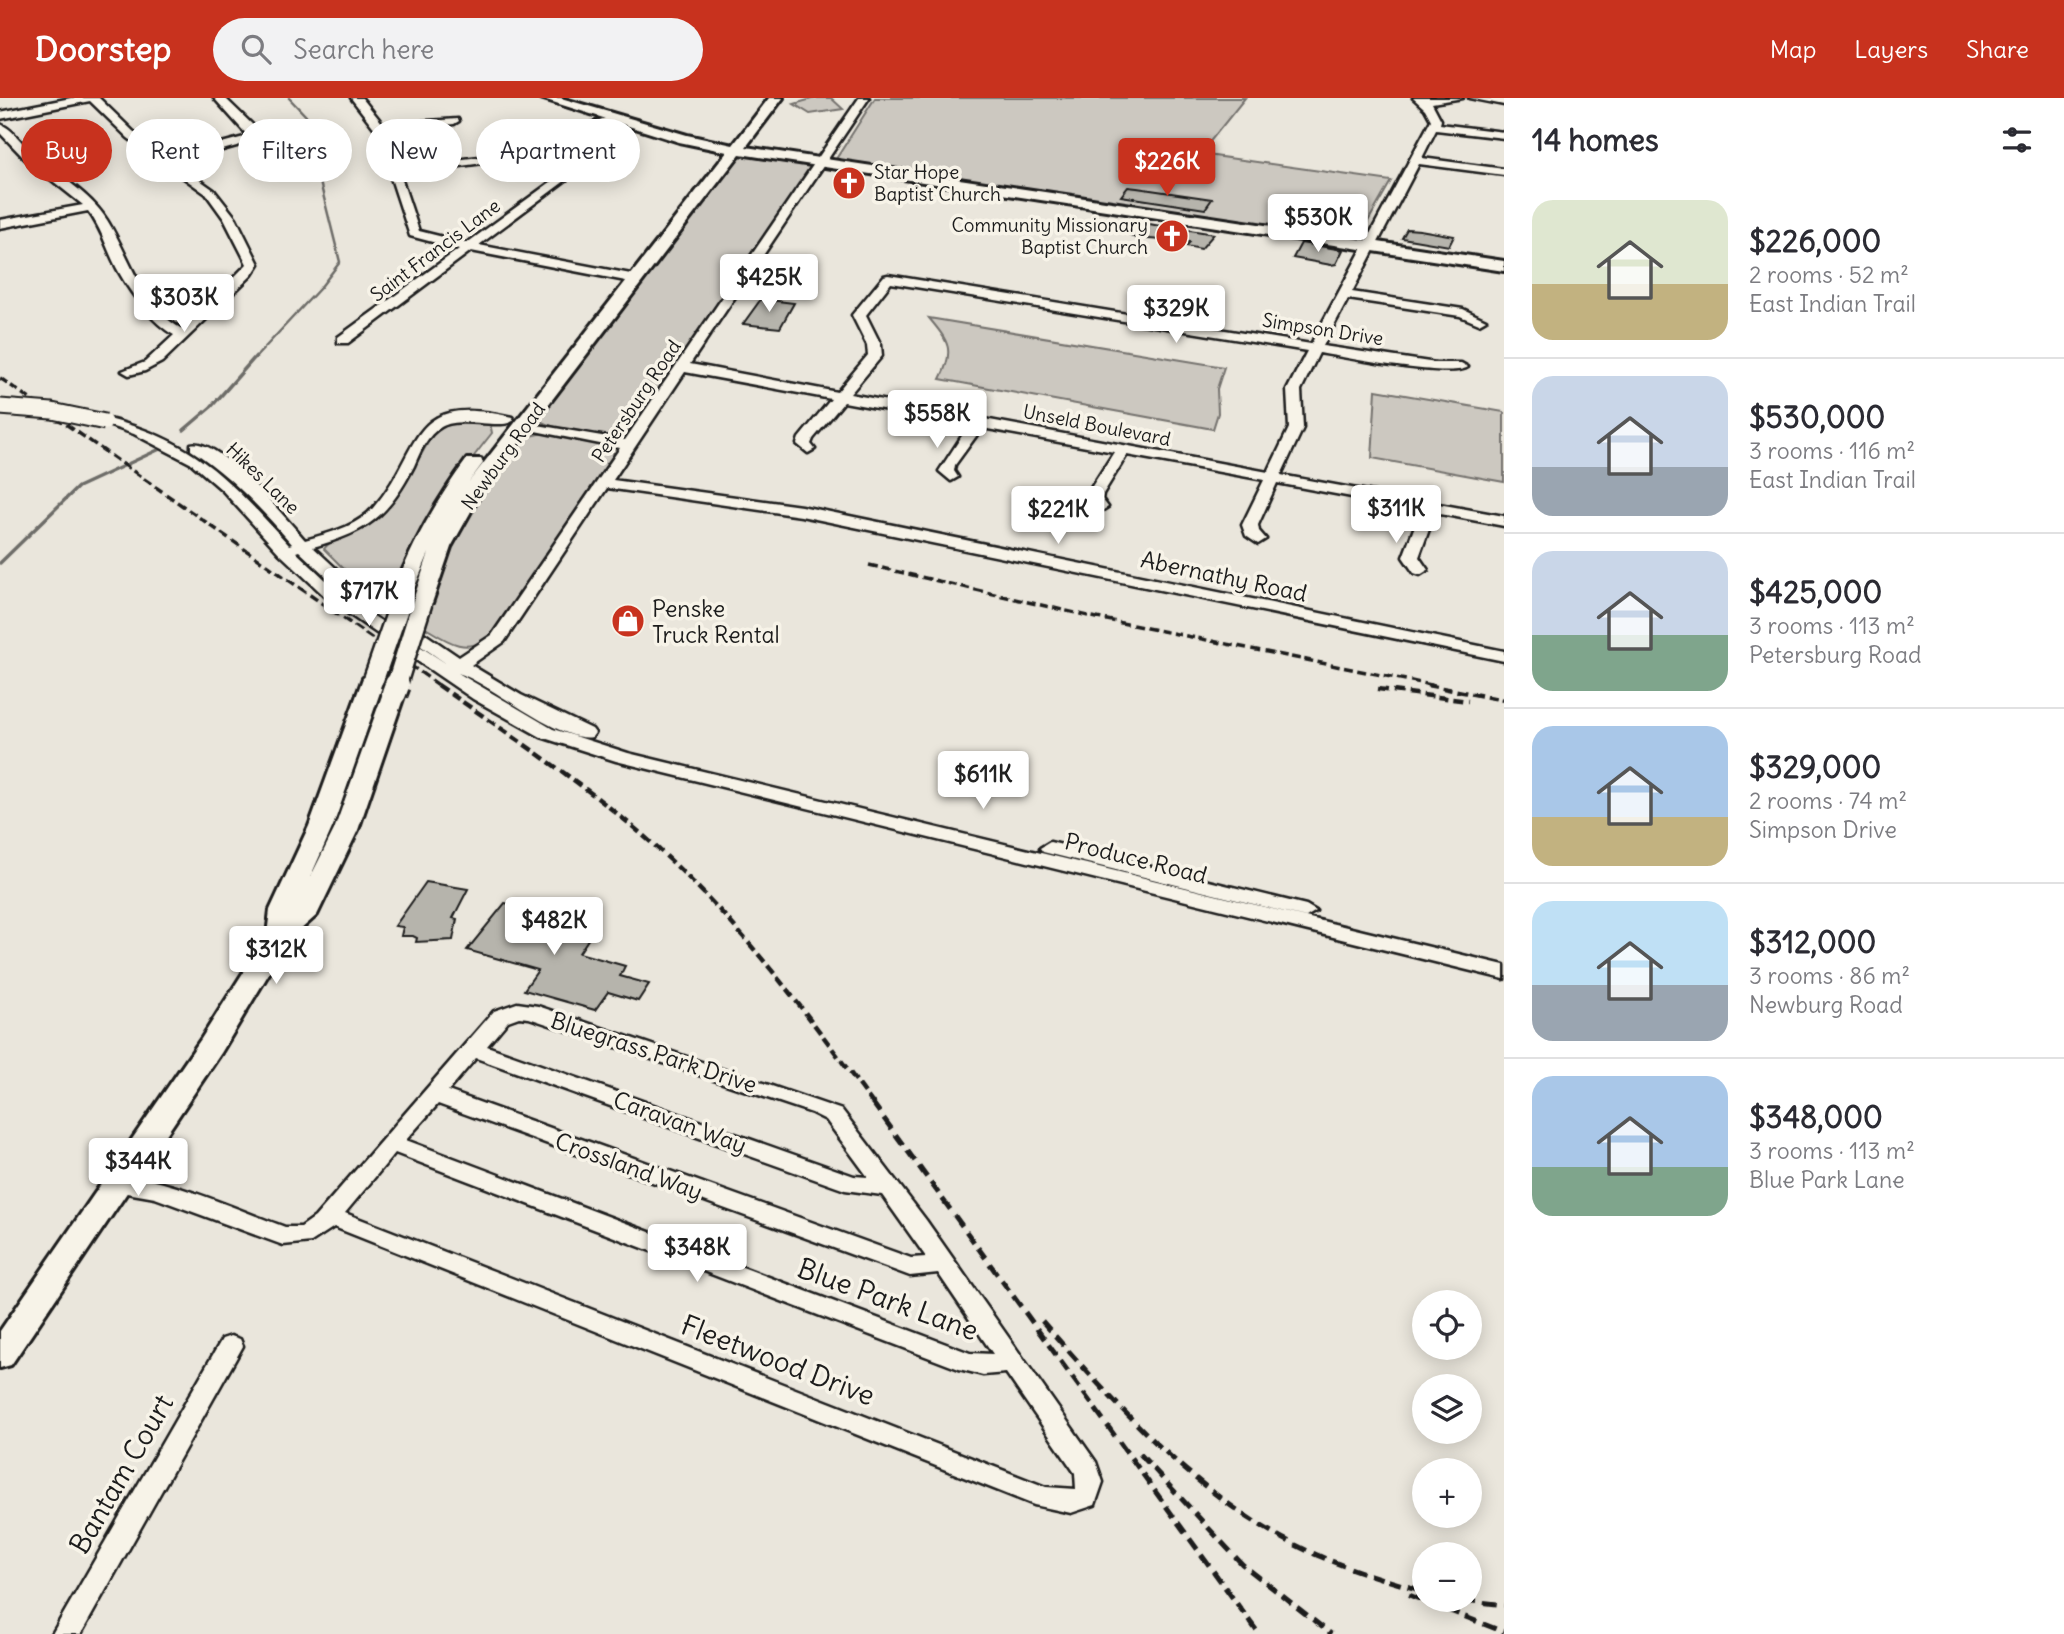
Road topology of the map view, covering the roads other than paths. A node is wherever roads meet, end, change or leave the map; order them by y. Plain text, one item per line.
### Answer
1 (91, 98) edge
2 (219, 98) edge
3 (356, 98) edge
4 (547, 98) edge
5 (759, 98) edge
6 (776, 98) edge
7 (864, 98) edge
8 (1458, 98) edge
9 (1474, 98) edge
10 (1421, 100) edge
11 (1504, 102) edge
12 (0, 116) edge
13 (373, 119) edge
14 (612, 119) edge
15 (640, 126) edge
16 (1433, 126) junction
17 (0, 127) edge
18 (126, 130) edge
19 (1504, 135) edge
20 (224, 148) edge
21 (728, 148) junction
22 (1415, 160) junction
23 (821, 161) junction
24 (1504, 172) edge
25 (197, 182) edge
26 (397, 182) edge
27 (558, 182) edge
28 (90, 207) junction
29 (0, 224) edge
30 (1368, 245) junction
31 (471, 248) junction
32 (1504, 266) edge
33 (628, 277) junction
34 (1343, 294) junction
35 (204, 315) junction
36 (162, 317) junction
37 (1479, 320) dead end
38 (181, 334) junction
39 (343, 340) dead end
40 (1315, 347) junction
41 (682, 367) junction
42 (1461, 367) dead end
43 (130, 371) dead end
44 (841, 396) junction
45 (0, 398) edge
46 (0, 407) edge
47 (105, 417) junction
48 (979, 422) junction
49 (516, 423) junction
50 (629, 445) junction
51 (808, 449) dead end
52 (1123, 450) junction
53 (951, 477) dead end
54 (1273, 478) junction
55 (603, 482) junction
56 (1100, 507) dead end
57 (1430, 507) junction
58 (1504, 521) edge
59 (1258, 539) dead end
60 (302, 545) junction
61 (286, 551) junction
62 (1420, 570) dead end
63 (413, 597) junction
64 (1504, 656) edge
65 (452, 669) junction
66 (280, 935) junction
67 (1504, 960) edge
68 (1504, 972) edge
69 (472, 1049) junction
70 (434, 1094) junction
71 (391, 1143) junction
72 (118, 1184) junction
73 (888, 1187) junction
74 (330, 1216) junction
75 (943, 1264) junction
76 (232, 1346) dead end
77 (0, 1356) edge
78 (1013, 1363) junction
79 (1087, 1496) joint
80 (66, 1634) edge

1 - 12 street
1 - 18 street
2 - 20 street
3 - 13 street
4 - 14 main road
5 - 21 main road, Newburg Road
6 - 21 main road, Newburg Road
7 - 23 street, Petersburg Road
8 - 10 street
9 - 11 street
10 - 16 street
15 - 21 main road
16 - 19 street
16 - 22 street
17 - 28 street
21 - 23 main road
21 - 33 main road, Newburg Road
22 - 24 street
22 - 30 street
23 - 30 main road
23 - 41 street, Petersburg Road
25 - 35 street
26 - 31 street
27 - 31 street, Saint Francis Lane
28 - 29 street
28 - 36 street
30 - 32 main road
30 - 34 street
31 - 33 street
31 - 39 street, Saint Francis Lane
33 - 49 main road, Newburg Road
34 - 37 street
34 - 40 street
35 - 36 street
35 - 38 street
36 - 38 street
38 - 43 street
40 - 42 street, Simpson Drive
40 - 44 street, Simpson Drive
40 - 54 street
41 - 44 street, Unseld Boulevard
41 - 50 street, Petersburg Road
44 - 48 street, Unseld Boulevard
44 - 51 street
45 - 47 street, Hikes Lane
46 - 47 street, Hikes Lane, bridge
47 - 60 street, Hikes Lane
47 - 61 street, Hikes Lane
48 - 52 street, Unseld Boulevard
48 - 53 street
49 - 50 street
49 - 60 street
49 - 63 main road, Newburg Road
50 - 55 street, Petersburg Road
52 - 54 street, Unseld Boulevard
52 - 56 street
54 - 57 street, Unseld Boulevard
54 - 59 street
55 - 64 street, Abernathy Road
55 - 65 street, Petersburg Road
57 - 58 street, Unseld Boulevard
57 - 62 street
60 - 61 street
60 - 65 street, Hikes Lane
61 - 65 street, Hikes Lane
63 - 66 main road, Newburg Road, bridge
63 - 66 main road, Newburg Road, bridge
65 - 67 street, Produce Road
65 - 68 street, Produce Road
66 - 72 main road, Newburg Road
69 - 70 street, Bluegrass Park Drive
69 - 73 street, Caravan Way
69 - 73 street, Bluegrass Park Drive
70 - 71 street, Bluegrass Park Drive
70 - 75 street, Crossland Way
71 - 74 street, Bluegrass Park Drive
71 - 78 street, Blue Park Lane
72 - 74 street, Bluegrass Park Drive
72 - 77 main road, Newburg Road
73 - 75 street, Bluegrass Park Drive
74 - 79 street, Fleetwood Drive
75 - 78 street, Bluegrass Park Drive
76 - 80 street, Bantam Court
78 - 79 street, Bluegrass Park Drive

